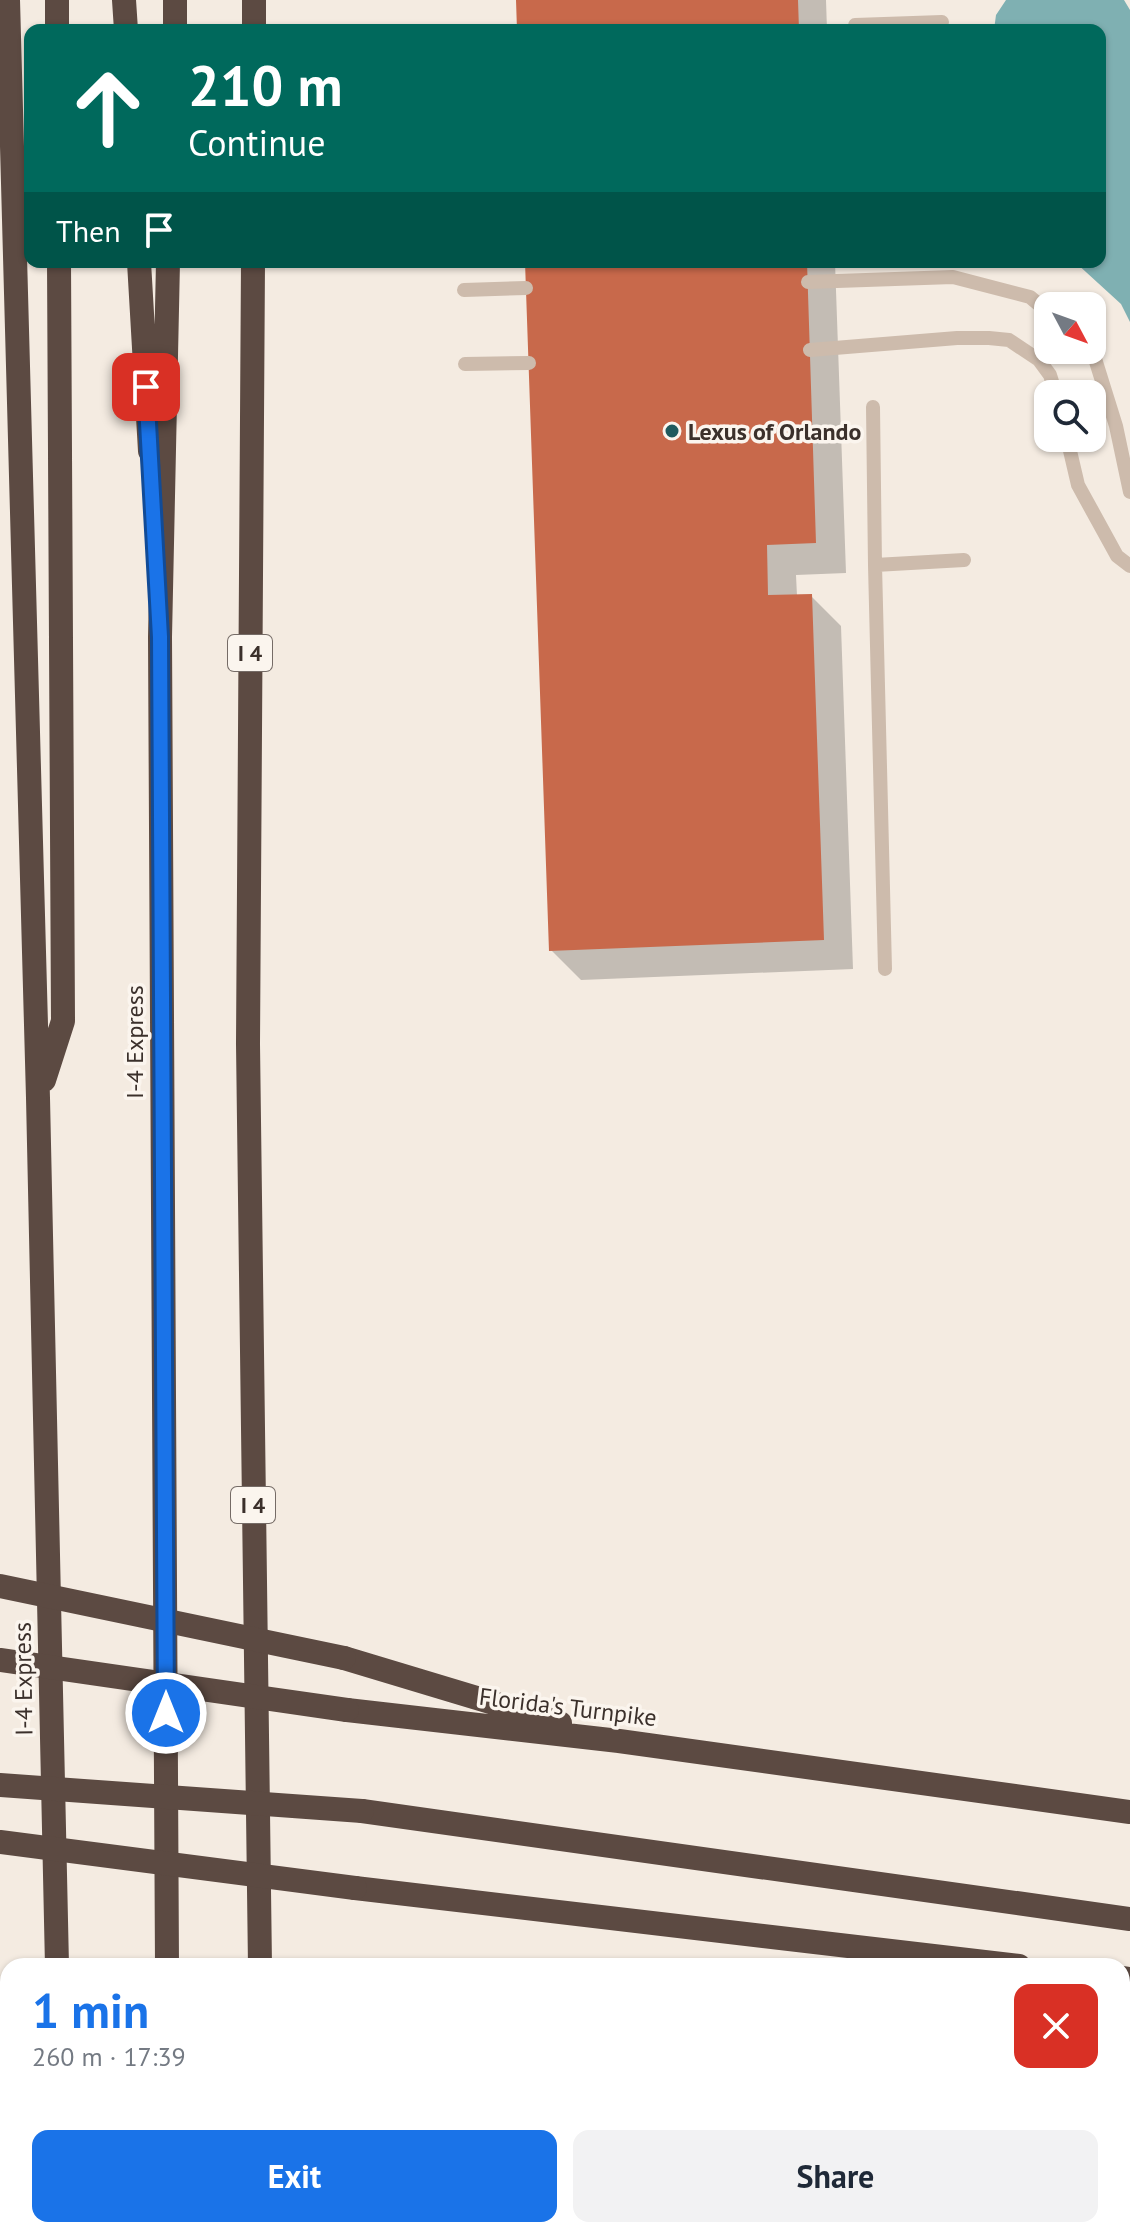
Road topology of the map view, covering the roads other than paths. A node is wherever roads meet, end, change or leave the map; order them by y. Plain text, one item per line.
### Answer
1 (8, 0) edge
2 (57, 0) edge
3 (124, 0) edge
4 (175, 0) edge
5 (254, 0) edge
6 (942, 22) dead end
7 (57, 24) edge
8 (126, 24) edge
9 (175, 24) edge
10 (254, 24) edge
11 (884, 24) edge
12 (59, 268) edge
13 (139, 268) edge
14 (168, 268) edge
15 (253, 268) edge
16 (808, 282) dead end
17 (526, 288) dead end
18 (464, 290) dead end
19 (1034, 300) edge
20 (810, 350) dead end
21 (529, 363) dead end
22 (465, 364) dead end
23 (1097, 364) edge
24 (1052, 380) edge
25 (873, 407) dead end
26 (1070, 452) edge
27 (1130, 492) edge
28 (964, 560) dead end
29 (875, 565) junction
30 (1130, 566) edge
31 (160, 637) junction
32 (885, 969) dead end
33 (38, 1098) junction
34 (0, 1586) edge
35 (0, 1660) edge
36 (619, 1741) junction
37 (0, 1785) edge
38 (1130, 1812) edge
39 (0, 1842) edge
40 (1130, 1919) edge
41 (57, 1958) edge
42 (167, 1958) edge
43 (260, 1958) edge
44 (951, 1958) edge

1 - 33 highway, I-4 Express
2 - 7 highway
3 - 8 highway
4 - 9 highway
5 - 10 highway
6 - 11 lane
12 - 33 highway
13 - 31 highway
14 - 31 highway, I-4 Express
15 - 43 highway, I 4
16 - 19 lane
17 - 18 lane
20 - 24 lane
21 - 22 lane
23 - 27 lane
25 - 29 lane
26 - 30 lane
28 - 29 lane
29 - 32 lane
31 - 42 highway, I-4 Express
33 - 41 highway, I-4 Express
34 - 36 highway, bridge
35 - 36 highway, Florida's Turnpike, bridge
36 - 38 highway, Florida's Turnpike
37 - 40 highway, bridge
39 - 44 highway, bridge

